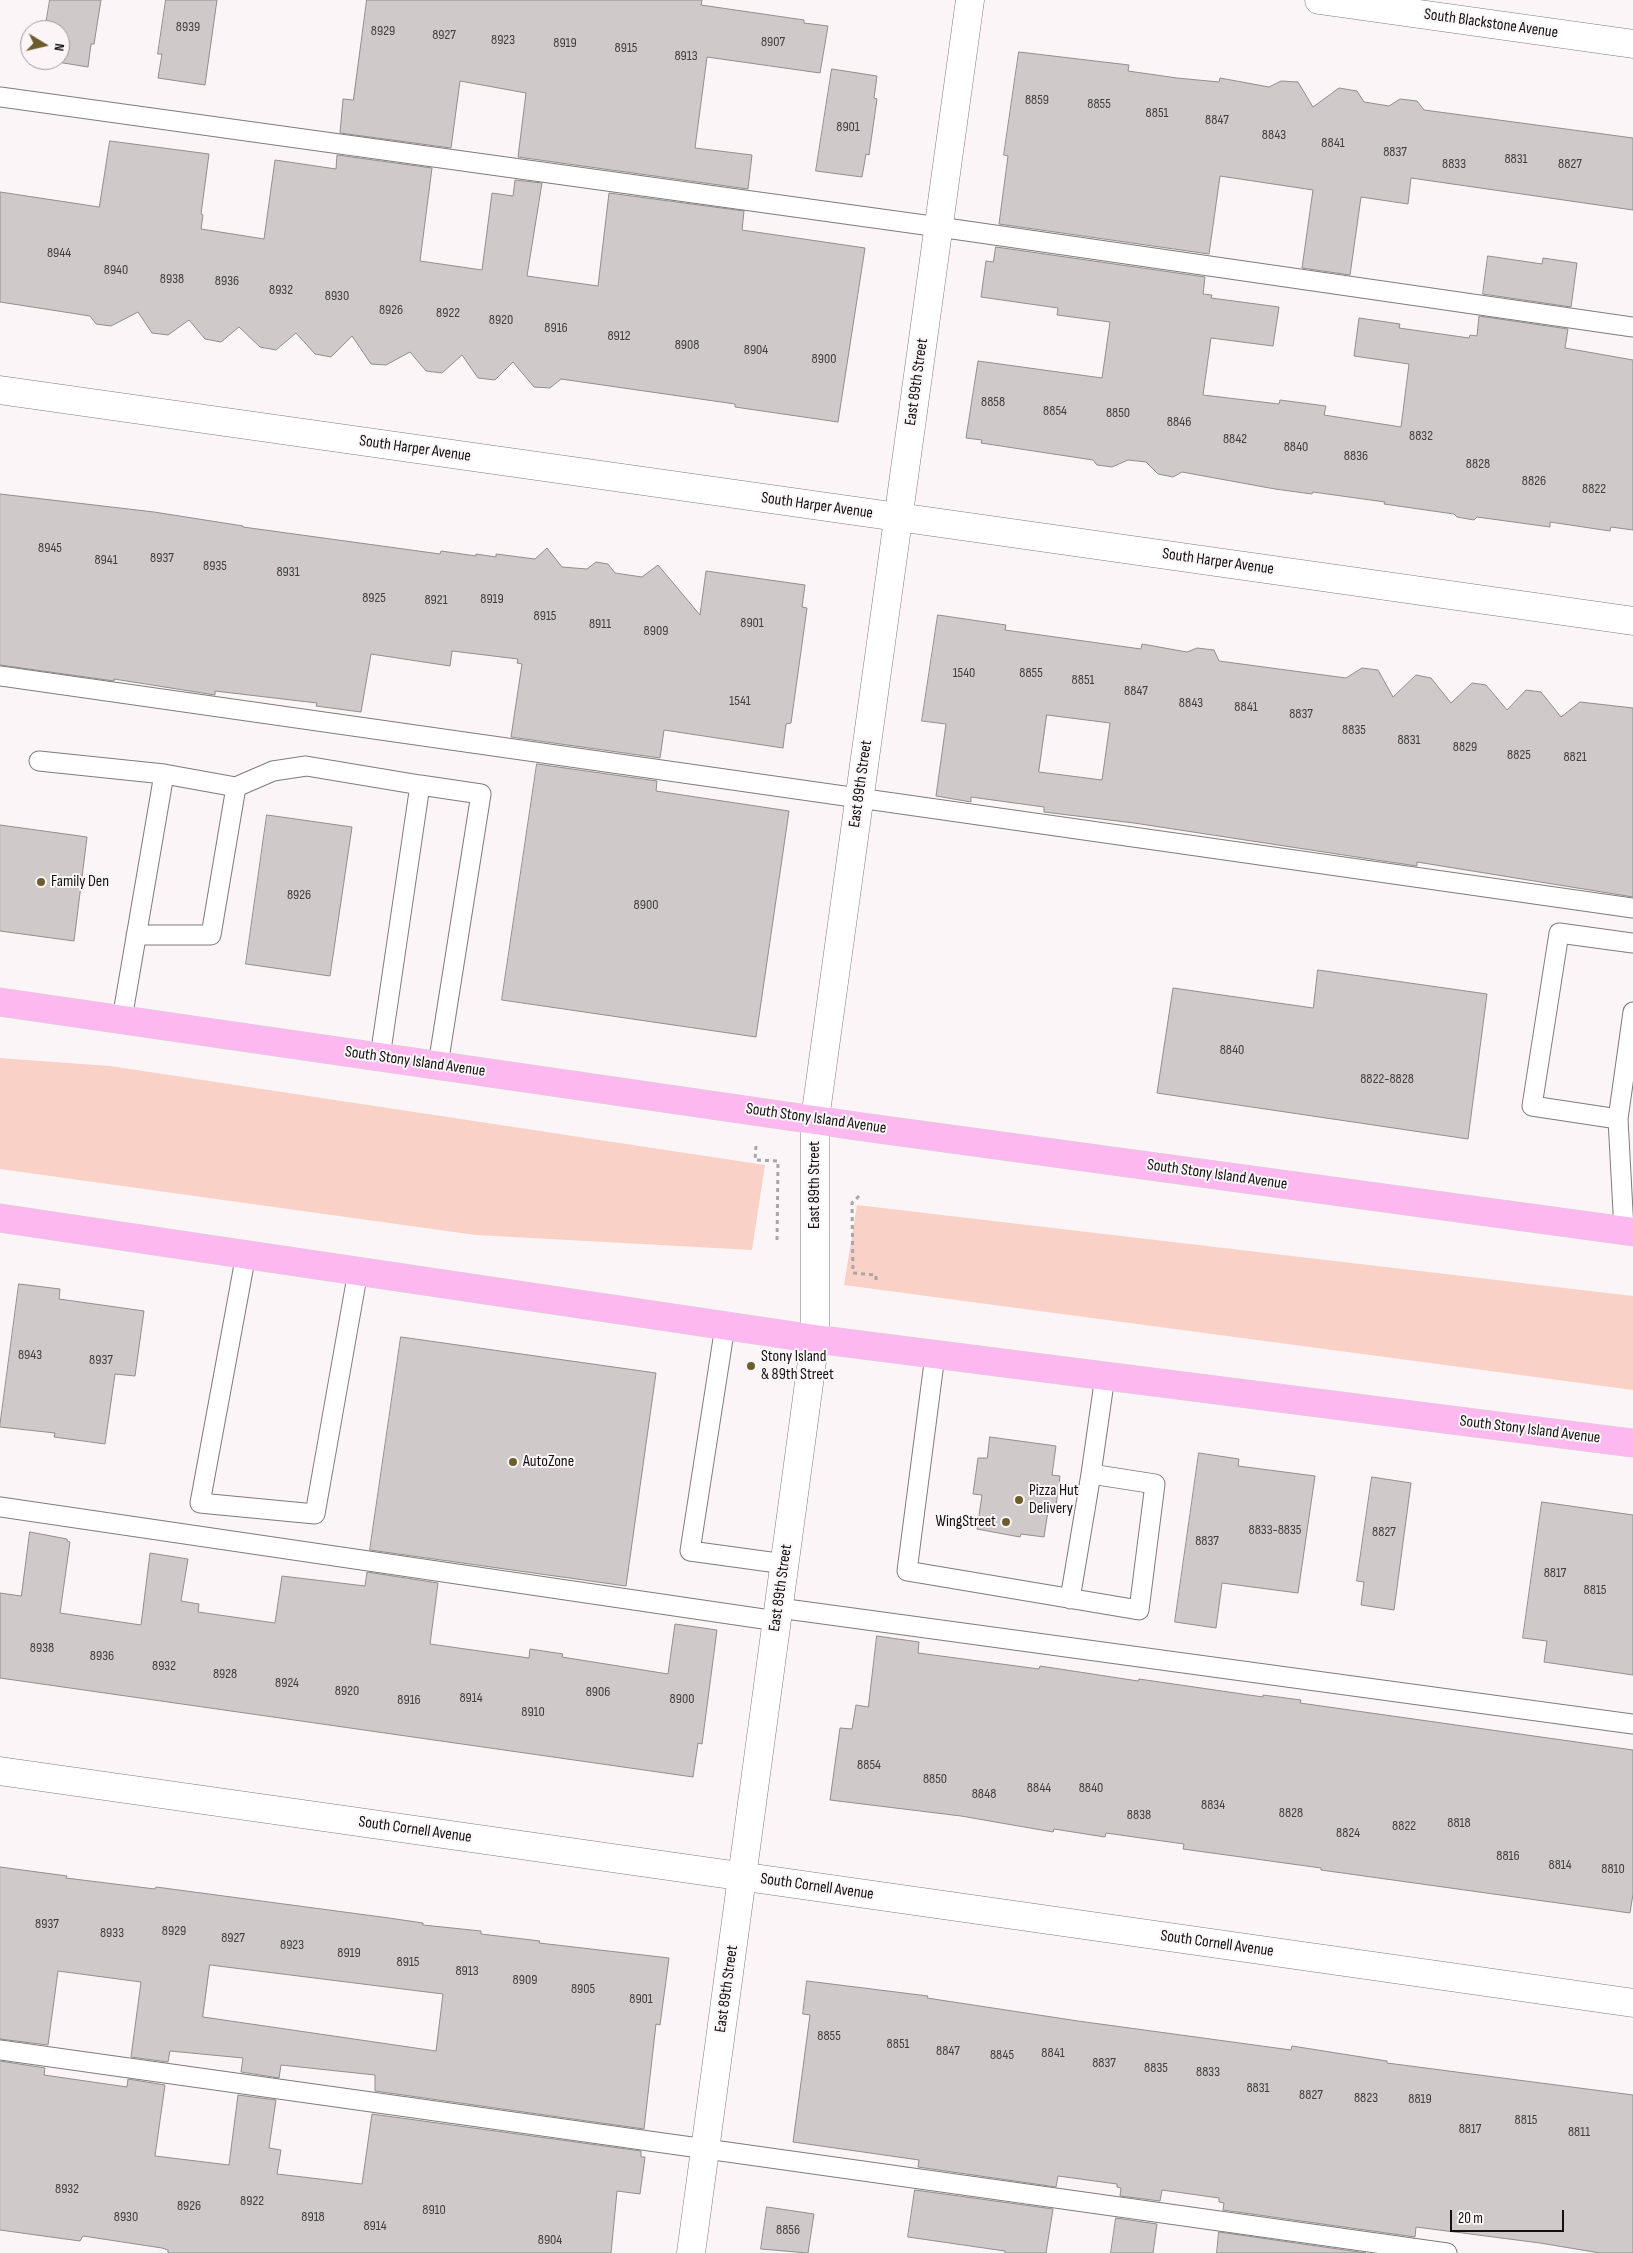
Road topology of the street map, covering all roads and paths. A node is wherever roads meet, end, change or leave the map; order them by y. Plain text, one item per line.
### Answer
1 (970, 0) edge
2 (1320, 0) edge
3 (1633, 44) edge
4 (0, 97) edge
5 (939, 227) junction
6 (1633, 327) edge
7 (0, 390) edge
8 (899, 517) junction
9 (1633, 621) edge
10 (0, 676) edge
11 (39, 761) dead end
12 (164, 774) junction
13 (420, 785) junction
14 (236, 787) junction
15 (860, 797) junction
16 (1633, 908) edge
17 (136, 935) junction
18 (1633, 943) edge
19 (0, 1002) edge
20 (1633, 1012) edge
21 (122, 1019) junction
22 (380, 1057) junction
23 (438, 1065) junction
24 (815, 1119) junction
25 (1618, 1119) junction
26 (757, 1143) dead end
27 (860, 1196) dead end
28 (0, 1218) edge
29 (1628, 1231) edge
30 (777, 1242) dead end
31 (246, 1254) junction
32 (358, 1271) junction
33 (876, 1284) dead end
34 (725, 1326) junction
35 (815, 1339) junction
36 (935, 1355) junction
37 (1105, 1376) junction
38 (1633, 1443) edge
39 (1091, 1474) junction
40 (0, 1507) edge
41 (785, 1564) junction
42 (1070, 1598) junction
43 (778, 1614) junction
44 (1633, 1724) edge
45 (0, 1771) edge
46 (742, 1876) junction
47 (1633, 2003) edge
48 (0, 2050) edge
49 (705, 2149) junction
50 (691, 2253) edge
51 (1447, 2253) edge

1 - 5 street, East 89th Street
2 - 3 street, South Blackstone Avenue
4 - 5 lane
5 - 6 lane
5 - 8 street, East 89th Street
7 - 8 street, South Harper Avenue
8 - 9 street, South Harper Avenue
8 - 15 street, East 89th Street
10 - 15 lane
11 - 12 lane
12 - 14 lane
12 - 17 lane
13 - 14 lane
13 - 22 lane
13 - 23 lane
14 - 17 lane
15 - 16 lane
15 - 24 street, East 89th Street
17 - 21 lane
18 - 25 lane
19 - 21 highway, South Stony Island Avenue
20 - 25 lane
21 - 22 highway, South Stony Island Avenue
22 - 23 highway, South Stony Island Avenue
23 - 24 highway, South Stony Island Avenue
24 - 29 highway, South Stony Island Avenue
24 - 35 street, East 89th Street
25 - 29 lane
26 - 30 path
27 - 33 path
28 - 31 highway, South Stony Island Avenue
31 - 32 highway, South Stony Island Avenue
31 - 32 lane
32 - 34 highway, South Stony Island Avenue
34 - 35 highway, South Stony Island Avenue
34 - 41 lane
35 - 36 highway, South Stony Island Avenue
35 - 41 street, East 89th Street
36 - 37 highway, South Stony Island Avenue
36 - 42 lane
37 - 38 highway, South Stony Island Avenue
37 - 39 lane
39 - 42 lane
39 - 42 lane
40 - 43 lane
41 - 43 street, East 89th Street
43 - 44 lane
43 - 46 street, East 89th Street
45 - 46 street, South Cornell Avenue
46 - 47 street, South Cornell Avenue
46 - 49 street, East 89th Street
48 - 49 lane
49 - 50 street, East 89th Street
49 - 51 lane

